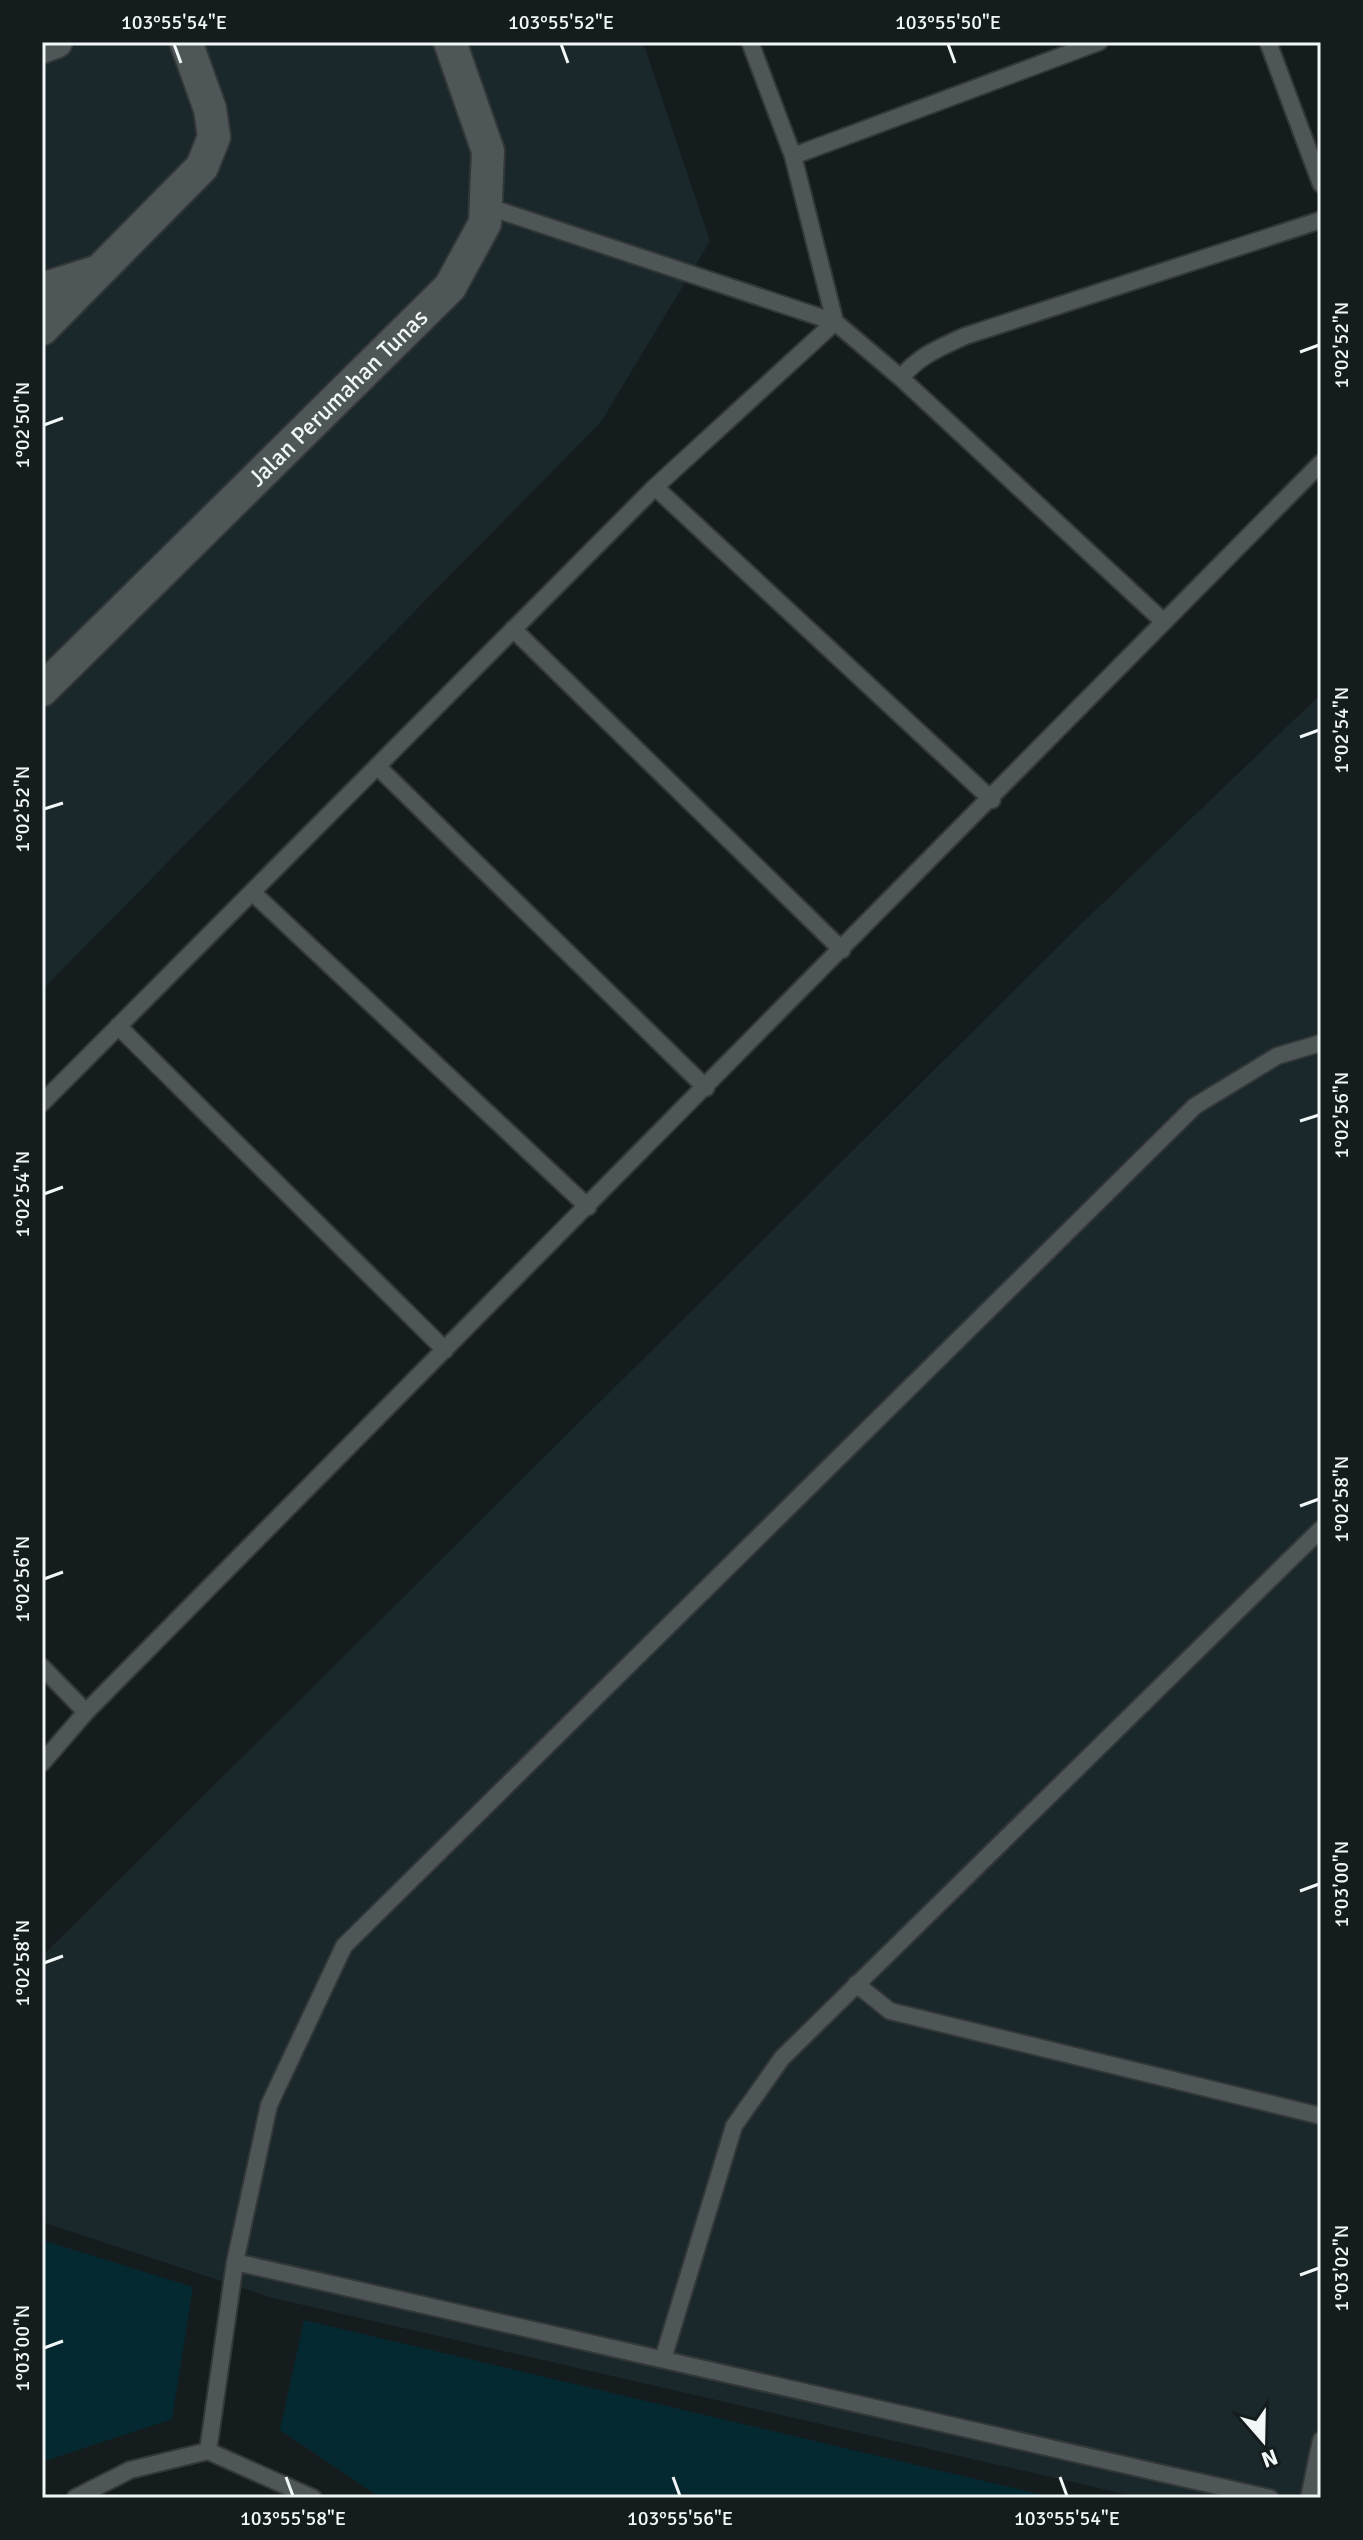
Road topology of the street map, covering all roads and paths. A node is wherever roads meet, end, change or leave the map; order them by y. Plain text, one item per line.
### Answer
1 (56, 42) edge
2 (186, 42) edge
3 (450, 42) edge
4 (750, 42) edge
5 (1099, 42) edge
6 (1268, 42) edge
7 (42, 47) edge
8 (793, 156) junction
9 (1321, 184) edge
10 (486, 206) junction
11 (1321, 220) edge
12 (102, 270) junction
13 (42, 289) edge
14 (835, 322) junction
15 (42, 329) edge
16 (901, 378) junction
17 (1321, 463) edge
18 (655, 487) junction
19 (1164, 622) junction
20 (513, 629) junction
21 (42, 690) edge
22 (377, 766) junction
23 (992, 800) junction
24 (252, 892) junction
25 (842, 950) junction
26 (118, 1026) junction
27 (1321, 1043) edge
28 (706, 1088) junction
29 (42, 1103) edge
30 (588, 1207) junction
31 (445, 1350) junction
32 (1321, 1529) edge
33 (42, 1667) edge
34 (86, 1712) junction
35 (42, 1763) edge
36 (856, 1984) junction
37 (1321, 2116) edge
38 (235, 2262) junction
39 (663, 2359) junction
40 (1321, 2440) edge
41 (208, 2451) junction
42 (75, 2498) edge
43 (313, 2498) edge
44 (1270, 2498) edge
45 (1309, 2498) edge

1 - 7 street
2 - 12 street
3 - 10 street, Jalan Perumahan Tunas
4 - 8 lane
5 - 8 lane
6 - 9 lane
8 - 14 lane
10 - 14 lane
10 - 21 street, Jalan Perumahan Tunas
11 - 16 lane
12 - 13 street
12 - 15 street
14 - 16 lane
14 - 18 lane
16 - 19 lane
17 - 19 lane
18 - 20 lane
18 - 23 lane
19 - 23 lane
20 - 22 lane
20 - 25 lane
22 - 24 lane
22 - 28 lane
23 - 25 lane
24 - 26 lane
24 - 30 lane
25 - 28 lane
26 - 29 lane
26 - 31 lane
27 - 38 lane
28 - 30 lane
30 - 31 lane
31 - 34 lane
32 - 36 lane
33 - 34 lane
34 - 35 lane
36 - 37 lane
36 - 39 lane
38 - 39 lane
38 - 41 lane
39 - 44 lane
40 - 45 lane
41 - 42 lane
41 - 43 lane

